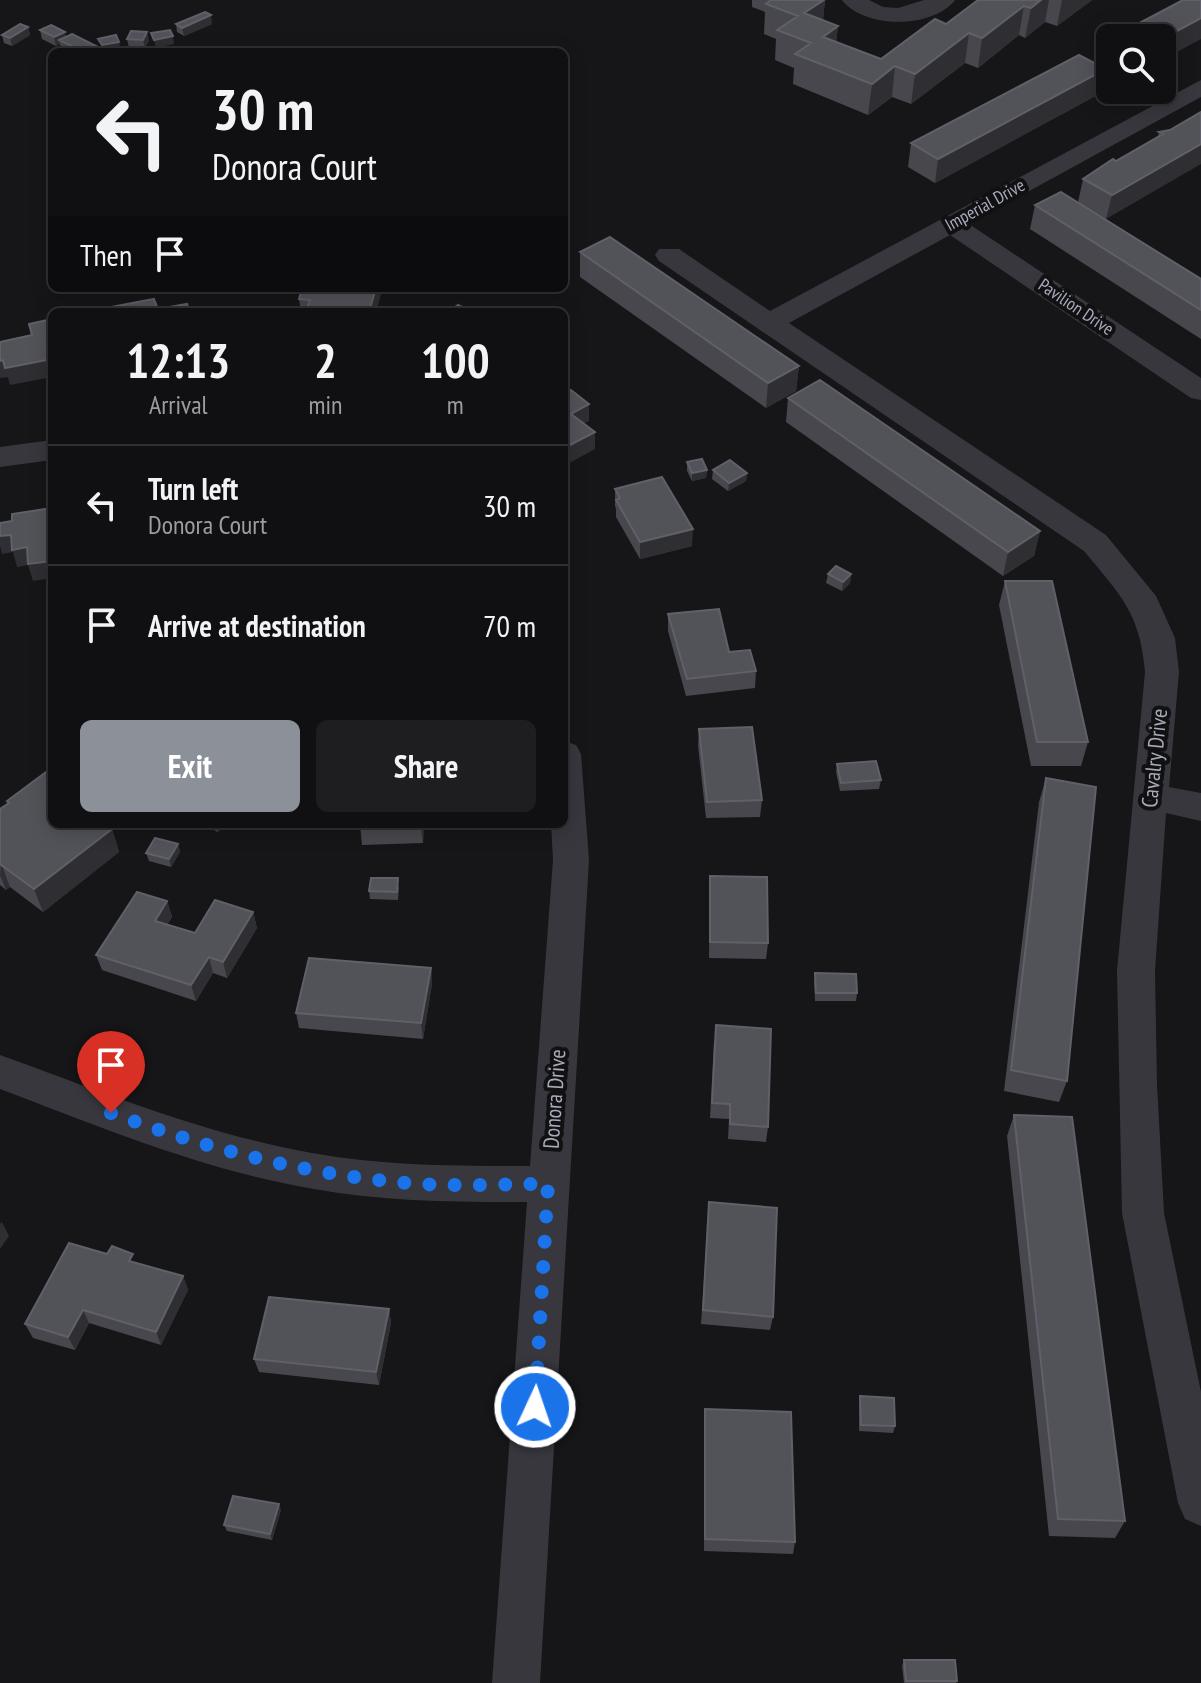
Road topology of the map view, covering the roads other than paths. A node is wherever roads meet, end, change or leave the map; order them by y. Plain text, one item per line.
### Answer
1 (854, 0) edge
2 (943, 0) edge
3 (1201, 87) edge
4 (951, 224) junction
5 (669, 255) dead end
6 (769, 323) junction
7 (1201, 391) edge
8 (48, 451) edge
9 (0, 457) edge
10 (1150, 796) junction
11 (1201, 807) edge
12 (568, 815) edge
13 (0, 1072) edge
14 (548, 1184) junction
15 (1201, 1503) edge
16 (516, 1683) edge

1 - 2 street
3 - 4 street, Imperial Drive
4 - 6 street, Imperial Drive
4 - 7 street, Pavilion Drive
5 - 6 street, Cavalry Drive
6 - 10 street, Cavalry Drive
8 - 9 street
10 - 11 street
10 - 15 street, Cavalry Drive
12 - 14 street, Donora Drive
13 - 14 street
14 - 16 street, Donora Drive

